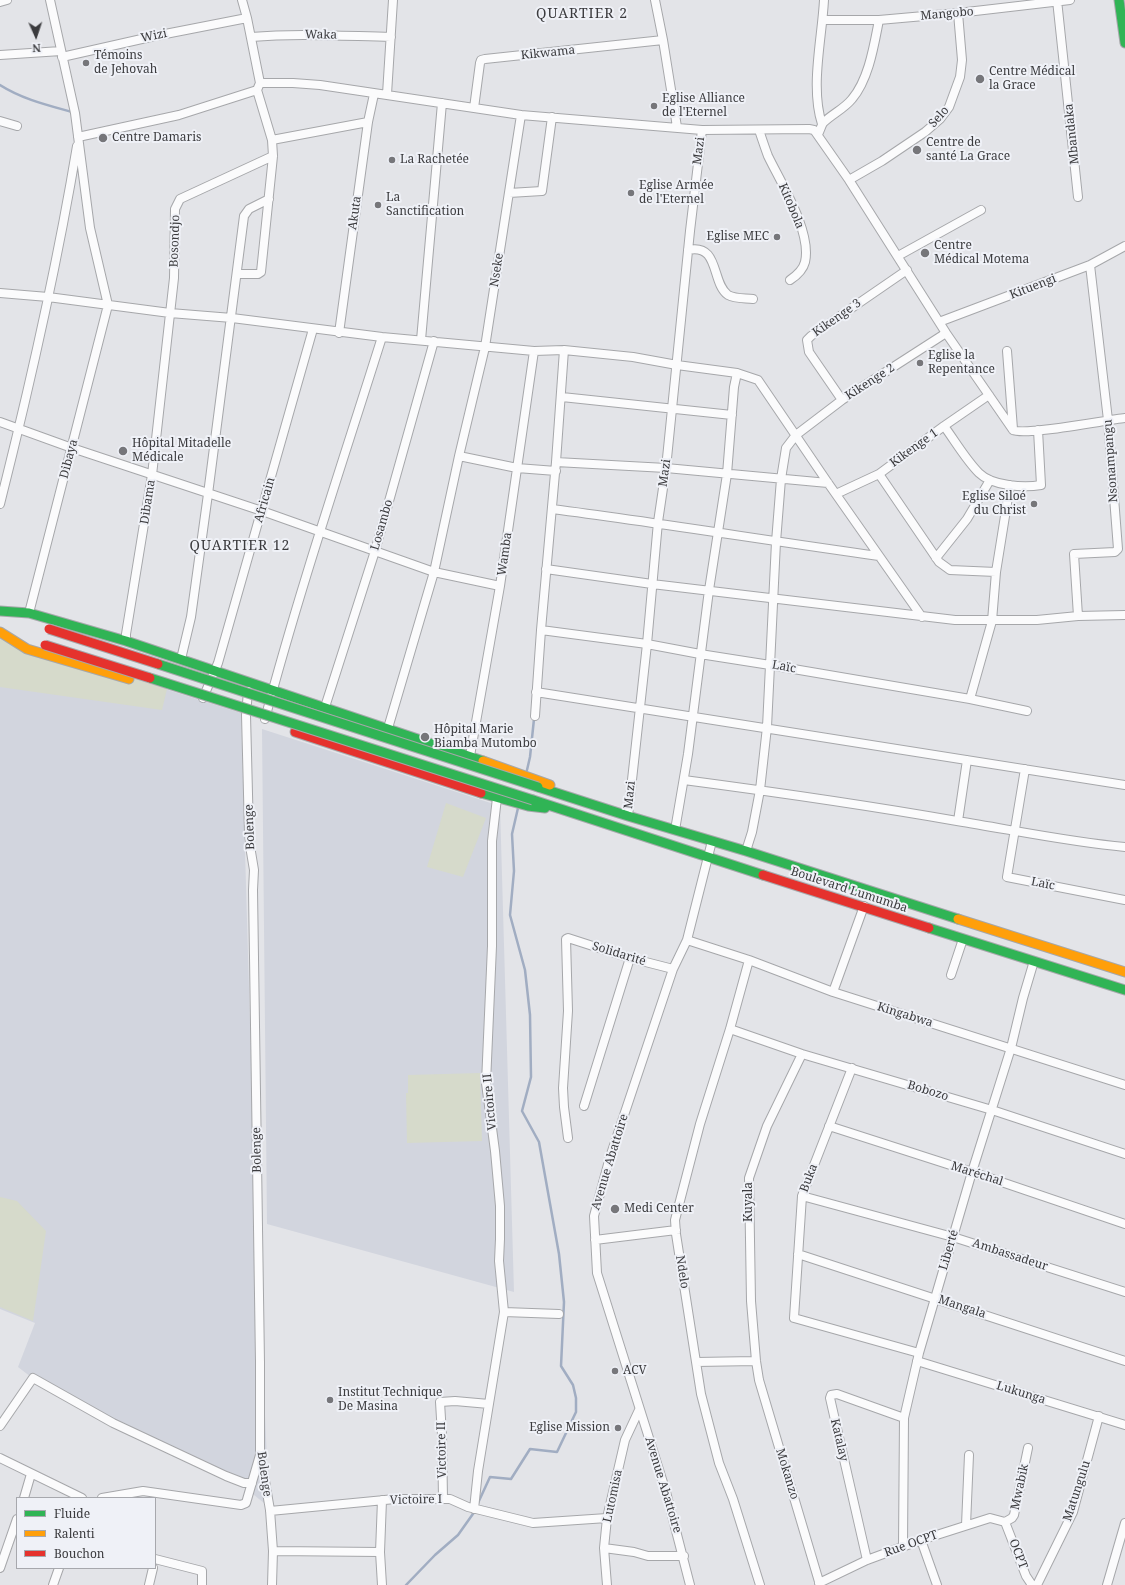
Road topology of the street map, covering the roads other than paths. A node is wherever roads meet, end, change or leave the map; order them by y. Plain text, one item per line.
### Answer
1 (7, 0) edge
2 (50, 0) edge
3 (242, 0) edge
4 (393, 0) edge
5 (655, 0) edge
6 (824, 0) edge
7 (1070, 0) edge
8 (1119, 0) edge
9 (1057, 1) edge
10 (0, 2) edge
11 (958, 13) junction
12 (247, 18) junction
13 (823, 20) junction
14 (879, 20) junction
15 (391, 37) junction
16 (251, 38) junction
17 (663, 40) junction
18 (1125, 43) edge
19 (62, 54) junction
20 (0, 56) edge
21 (259, 86) junction
22 (374, 94) junction
23 (387, 94) junction
24 (442, 102) junction
25 (474, 108) junction
26 (521, 115) junction
27 (552, 117) junction
28 (0, 121) edge
29 (368, 122) junction
30 (822, 124) junction
31 (17, 126) dead end
32 (677, 127) junction
33 (702, 130) junction
34 (759, 130) junction
35 (818, 134) junction
36 (78, 137) junction
37 (272, 140) junction
38 (273, 156) junction
39 (850, 180) junction
40 (510, 193) junction
41 (1078, 197) dead end
42 (269, 199) junction
43 (981, 210) dead end
44 (1125, 246) edge
45 (688, 250) junction
46 (898, 256) junction
47 (1090, 266) junction
48 (907, 270) junction
49 (237, 274) junction
50 (790, 280) dead end
51 (0, 293) edge
52 (48, 297) junction
53 (753, 299) dead end
54 (108, 305) junction
55 (170, 313) junction
56 (232, 318) junction
57 (939, 322) junction
58 (313, 329) junction
59 (339, 333) junction
60 (946, 333) junction
61 (382, 337) junction
62 (421, 340) junction
63 (434, 341) junction
64 (485, 347) junction
65 (564, 350) junction
66 (534, 351) junction
67 (1007, 351) dead end
68 (677, 365) junction
69 (737, 373) junction
70 (989, 395) junction
71 (562, 397) junction
72 (842, 400) junction
73 (673, 408) junction
74 (732, 414) junction
75 (1125, 418) edge
76 (1108, 420) junction
77 (0, 422) edge
78 (944, 426) junction
79 (19, 428) junction
80 (1013, 430) junction
81 (1038, 430) junction
82 (796, 435) junction
83 (72, 448) junction
84 (459, 456) junction
85 (556, 462) junction
86 (517, 468) junction
87 (666, 468) junction
88 (556, 471) junction
89 (727, 474) junction
90 (879, 474) junction
91 (152, 475) junction
92 (781, 479) junction
93 (990, 480) junction
94 (828, 483) junction
95 (1010, 485) junction
96 (208, 494) junction
97 (836, 494) junction
98 (0, 504) edge
99 (552, 509) junction
100 (262, 511) junction
101 (658, 522) junction
102 (320, 532) junction
103 (718, 532) junction
104 (776, 542) junction
105 (375, 551) junction
106 (879, 556) junction
107 (936, 558) junction
108 (546, 568) junction
109 (434, 572) junction
110 (996, 572) junction
111 (652, 584) junction
112 (500, 586) junction
113 (709, 590) junction
114 (774, 598) junction
115 (0, 611) edge
116 (29, 613) junction
117 (1125, 615) edge
118 (1078, 616) junction
119 (922, 617) junction
120 (992, 621) junction
121 (541, 630) junction
122 (0, 631) edge
123 (126, 641) junction
124 (647, 644) junction
125 (700, 654) junction
126 (181, 659) junction
127 (770, 665) junction
128 (214, 670) junction
129 (248, 682) junction
130 (273, 690) junction
131 (536, 692) junction
132 (970, 699) junction
133 (202, 701) junction
134 (325, 707) junction
135 (639, 707) junction
136 (1027, 711) dead end
137 (246, 715) junction
138 (535, 716) dead end
139 (693, 716) junction
140 (264, 721) junction
141 (767, 727) junction
142 (388, 728) junction
143 (470, 756) junction
144 (968, 760) junction
145 (1025, 769) junction
146 (684, 780) junction
147 (1125, 786) edge
148 (760, 790) junction
149 (571, 797) junction
150 (496, 798) junction
151 (530, 803) junction
152 (628, 816) junction
153 (958, 821) junction
154 (675, 830) junction
155 (1015, 832) junction
156 (712, 841) junction
157 (1125, 847) edge
158 (746, 851) junction
159 (708, 858) junction
160 (1125, 900) edge
161 (864, 906) junction
162 (963, 939) junction
163 (687, 940) junction
164 (630, 958) junction
165 (749, 960) junction
166 (1034, 961) junction
167 (673, 968) junction
168 (1125, 972) edge
169 (951, 975) dead end
170 (1125, 990) edge
171 (832, 992) junction
172 (730, 1029) junction
173 (1011, 1048) junction
174 (802, 1054) junction
175 (852, 1068) junction
176 (1125, 1086) edge
177 (584, 1106) dead end
178 (992, 1110) junction
179 (829, 1126) junction
180 (568, 1138) dead end
181 (1125, 1154) edge
182 (972, 1172) junction
183 (802, 1196) junction
184 (1125, 1224) edge
185 (676, 1230) junction
186 (953, 1237) junction
187 (596, 1240) junction
188 (798, 1254) junction
189 (1125, 1292) edge
190 (935, 1298) junction
191 (504, 1312) junction
192 (559, 1314) dead end
193 (794, 1318) joint
194 (918, 1357) junction
195 (1125, 1361) edge
196 (696, 1362) junction
197 (756, 1362) junction
198 (489, 1404) junction
199 (639, 1410) junction
200 (1099, 1416) junction
201 (904, 1418) junction
202 (1125, 1425) edge
203 (0, 1426) edge
204 (1028, 1448) dead end
205 (260, 1452) junction
206 (969, 1454) dead end
207 (0, 1458) edge
208 (31, 1474) junction
209 (252, 1483) junction
210 (24, 1497) edge
211 (80, 1497) edge
212 (108, 1497) edge
213 (443, 1499) junction
214 (382, 1500) junction
215 (474, 1508) junction
216 (270, 1511) junction
217 (607, 1518) junction
218 (1005, 1522) junction
219 (16, 1523) edge
220 (1125, 1523) edge
221 (966, 1525) junction
222 (921, 1540) junction
223 (903, 1546) junction
224 (604, 1548) junction
225 (273, 1551) junction
226 (380, 1552) junction
227 (684, 1556) junction
228 (156, 1560) edge
229 (867, 1560) junction
230 (0, 1568) edge
231 (59, 1569) edge
232 (154, 1569) edge
233 (820, 1584) edge
234 (52, 1585) edge
235 (149, 1585) edge
236 (202, 1585) edge
237 (272, 1585) edge
238 (382, 1585) edge
239 (606, 1585) edge
240 (690, 1585) edge
241 (760, 1585) edge
242 (937, 1585) edge
243 (1032, 1585) edge
244 (1037, 1585) edge
245 (1107, 1585) edge

1 - 10 street
2 - 19 street
3 - 12 street
4 - 15 street
5 - 17 street
6 - 13 street
7 - 9 street, Mangobo
8 - 18 main road
9 - 11 street, Mangobo
9 - 41 street, Mbandaka
11 - 14 street, Mangobo
11 - 39 street, Selo
12 - 16 street
12 - 19 street, Wizi
13 - 14 street, Mangobo
13 - 30 street
14 - 30 street
15 - 16 street, Waka
15 - 23 street
16 - 21 street
17 - 25 street, Kikwama
17 - 32 street
19 - 20 street, Wizi
19 - 36 street
21 - 22 street
21 - 36 street
21 - 37 street
22 - 23 street
22 - 29 street, Akuta
23 - 24 street
24 - 25 street
24 - 62 street
25 - 26 street
26 - 27 street
26 - 40 street, Nseke
27 - 32 street
27 - 40 street
28 - 31 street
29 - 37 street
29 - 59 street, Akuta
30 - 35 street
32 - 33 street
33 - 34 street
33 - 45 street, Mazi
34 - 35 street
34 - 50 street, Kitobola
35 - 39 street
36 - 52 street
36 - 54 street
37 - 38 street
38 - 42 street
38 - 55 street, Bosondjo
39 - 46 street
40 - 64 street, Nseke
42 - 49 street
42 - 49 street
43 - 46 street
44 - 47 street, Kituengi
45 - 53 street
45 - 68 street, Mazi
46 - 48 street
47 - 57 street, Kituengi
47 - 76 street, Nsonampangu
48 - 57 street
48 - 72 street, Kikenge 3
49 - 56 street
51 - 52 street
52 - 54 street
52 - 79 street
54 - 55 street
54 - 83 street, Dibaya
55 - 56 street
55 - 91 street, Dibama
56 - 58 street
56 - 96 street
57 - 60 street
58 - 59 street
58 - 100 street, Africain
59 - 61 street
60 - 70 street
60 - 72 street, Kikenge 2
61 - 62 street
61 - 102 street
62 - 63 street
63 - 64 street
63 - 105 street, Losambo
64 - 66 street
64 - 84 street
65 - 66 street
65 - 68 street
65 - 71 street
66 - 86 street, Wamba
67 - 80 street
68 - 69 street
68 - 73 street, Mazi
69 - 74 street
69 - 82 street
70 - 78 street, Kikenge 1
70 - 80 street
71 - 73 street
71 - 85 street
72 - 82 street, Kikenge 2
73 - 74 street
73 - 87 street, Mazi
74 - 89 street
75 - 76 street
76 - 81 street
76 - 118 street, Nsonampangu
77 - 79 street
78 - 90 street, Kikenge 1
78 - 93 street
79 - 83 street
79 - 98 street
80 - 81 street
81 - 95 street
82 - 92 street
82 - 94 street
83 - 91 street
83 - 116 street, Dibaya
84 - 86 street
84 - 109 street
85 - 87 street
85 - 88 street
86 - 88 street
86 - 112 street, Wamba
87 - 89 street
87 - 101 street, Mazi
88 - 99 street
89 - 92 street
89 - 103 street
90 - 97 street, Kikenge 1
90 - 107 street
91 - 96 street
91 - 123 street, Dibama
92 - 94 street
92 - 104 street
93 - 95 street
93 - 107 street
94 - 97 street
95 - 110 street
96 - 100 street
96 - 126 street
97 - 106 street
99 - 101 street
99 - 108 street
100 - 102 street
100 - 128 street, Africain
101 - 103 street
101 - 111 street, Mazi
102 - 105 street
102 - 130 street
103 - 104 street
103 - 113 street
104 - 106 street
104 - 114 street
105 - 109 street
105 - 134 street, Losambo
106 - 119 street
107 - 110 street
108 - 111 street
108 - 121 street
109 - 112 street
109 - 142 street
110 - 120 street
111 - 113 street
111 - 124 street, Mazi
112 - 143 street, Wamba
113 - 114 street
113 - 125 street
114 - 119 street
114 - 127 street
115 - 116 main road
115 - 149 main road, bridge
116 - 123 main road
117 - 118 street
118 - 120 street
119 - 120 street
120 - 132 street
121 - 124 street, Laïc
121 - 131 street
122 - 133 main road
122 - 151 main road, bridge
123 - 126 main road
124 - 125 street, Laïc
124 - 135 street, Mazi
125 - 127 street, Laïc
125 - 139 street
126 - 128 main road
127 - 132 street, Laïc
127 - 141 street
128 - 129 main road
128 - 133 street, Africain
129 - 130 main road
129 - 137 street, Bolenge
130 - 134 main road
130 - 140 street
131 - 135 street
131 - 138 street
132 - 136 street, Laïc
133 - 137 main road
134 - 142 main road
135 - 139 street
135 - 152 street, Mazi
137 - 140 main road
137 - 205 street, Bolenge
139 - 141 street
139 - 146 street
140 - 150 main road
141 - 144 street
141 - 148 street
142 - 143 main road
143 - 149 main road
144 - 145 street
144 - 153 street
145 - 147 street
145 - 155 street, Laïc
146 - 148 street
146 - 154 street
148 - 153 street
148 - 158 street
149 - 152 main road, Boulevard Lumumba
150 - 151 main road
150 - 191 street, Victoire II
151 - 159 main road, Boulevard Lumumba
152 - 154 main road, Boulevard Lumumba
153 - 155 street
154 - 156 main road, Boulevard Lumumba
155 - 157 street
155 - 160 street, Laïc
156 - 158 main road, Boulevard Lumumba
156 - 159 street, Avenue Abattoire
158 - 168 main road, Boulevard Lumumba
159 - 161 main road, Boulevard Lumumba
159 - 163 street, Avenue Abattoire
161 - 162 main road, Boulevard Lumumba
161 - 171 street
162 - 166 main road, Boulevard Lumumba
162 - 169 street
163 - 165 street, Kingabwa
163 - 167 street, Avenue Abattoire
164 - 167 street, Solidarité
164 - 177 street
164 - 180 street, Solidarité
165 - 171 street, Kingabwa
165 - 172 street, Ndelo
166 - 170 main road, Boulevard Lumumba
166 - 173 street, Liberté
167 - 187 street, Avenue Abattoire
171 - 173 street, Kingabwa
172 - 174 street, Bobozo
172 - 185 street, Ndelo
173 - 176 street, Kingabwa
173 - 178 street, Liberté
174 - 175 street, Bobozo
174 - 197 street, Kuyala
175 - 178 street, Bobozo
175 - 179 street, Buka
178 - 181 street, Bobozo
178 - 182 street, Liberté
179 - 182 street, Maréchal
179 - 183 street, Buka
182 - 184 street, Maréchal
182 - 186 street, Liberté
183 - 186 street, Ambassadeur
183 - 188 street, Buka
185 - 187 street
185 - 196 street, Ndelo
186 - 189 street, Ambassadeur
186 - 190 street, Liberté
187 - 199 street, Avenue Abattoire
188 - 190 street, Mangala
188 - 193 street, Buka
190 - 194 street, Liberté
190 - 195 street, Mangala
191 - 192 street
191 - 198 street, Victoire II
193 - 194 street, Lukunga
194 - 200 street, Lukunga
194 - 201 street, Liberté
196 - 197 street
196 - 241 street, Ndelo
197 - 233 street, Mokanzo
198 - 213 street, Victoire II
198 - 215 street, Victoire II
199 - 217 street, Lutomisa
199 - 227 street, Avenue Abattoire
200 - 202 street, Lukunga
200 - 244 street, Matungulu
201 - 223 street, Liberté
201 - 229 street, Katalay
203 - 209 street
204 - 218 street, Mwabik
205 - 209 street
205 - 216 street, Bolenge
206 - 221 street
207 - 208 street
208 - 210 street
208 - 211 street
209 - 212 street
213 - 214 street, Victoire I
213 - 215 street, Victoire I
214 - 216 street, Victoire I
214 - 226 street
215 - 217 street, Victoire I
216 - 225 street, Bolenge
217 - 224 street, Lutomisa
218 - 221 street, Rue OCPT
218 - 243 street, OCPT
219 - 230 street
220 - 245 street
221 - 222 street, Rue OCPT
222 - 223 street, Rue OCPT
222 - 242 street
223 - 229 street, Rue OCPT
224 - 227 street
224 - 239 street, Lutomisa
225 - 226 street
225 - 237 street, Bolenge
226 - 238 street
227 - 240 street, Avenue Abattoire
228 - 236 street
229 - 233 street, Rue OCPT
231 - 234 street
232 - 235 street

